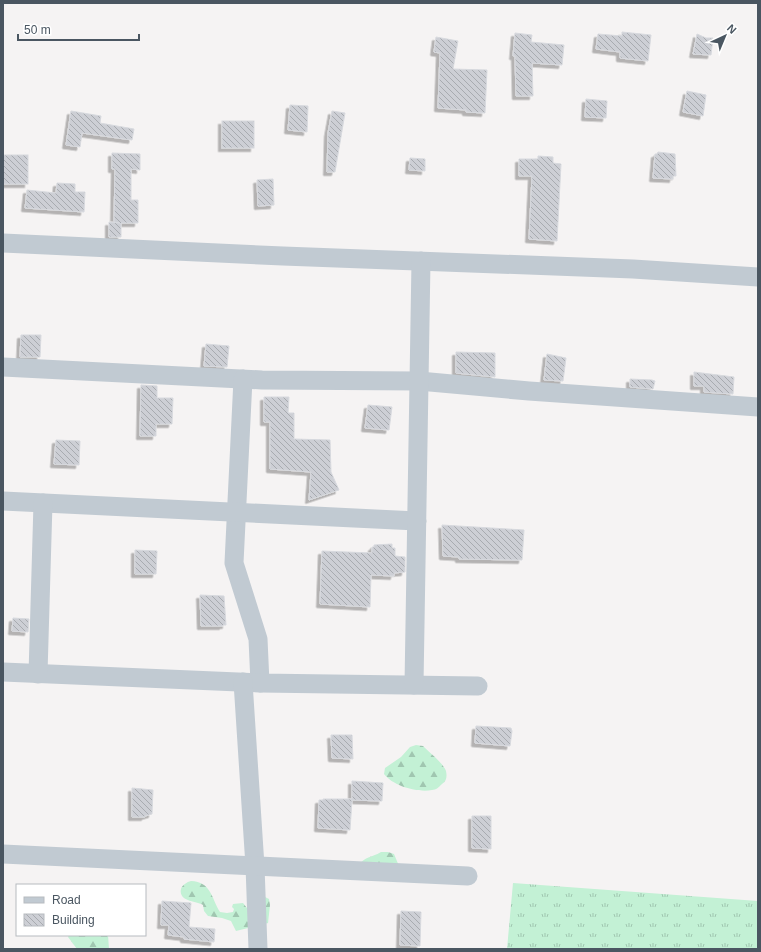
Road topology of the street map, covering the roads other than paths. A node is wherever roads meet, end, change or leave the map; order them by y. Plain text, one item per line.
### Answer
1 (3, 243) edge
2 (421, 261) junction
3 (758, 277) edge
4 (3, 368) edge
5 (243, 379) junction
6 (419, 381) junction
7 (758, 407) edge
8 (3, 502) edge
9 (43, 503) junction
10 (237, 512) junction
11 (417, 521) junction
12 (3, 672) edge
13 (38, 674) junction
14 (252, 682) junction
15 (414, 685) junction
16 (478, 686) dead end
17 (3, 854) edge
18 (255, 866) junction
19 (468, 876) dead end
20 (258, 949) edge

1 - 2 street
2 - 3 street
2 - 6 street
4 - 5 street
5 - 6 street
5 - 10 street
6 - 7 street
6 - 11 street
8 - 9 street
9 - 10 street
9 - 13 street
10 - 11 street
10 - 14 street
11 - 15 street
12 - 13 street
13 - 14 street
14 - 15 street
14 - 18 street
15 - 16 street
17 - 18 street
18 - 19 street
18 - 20 street

